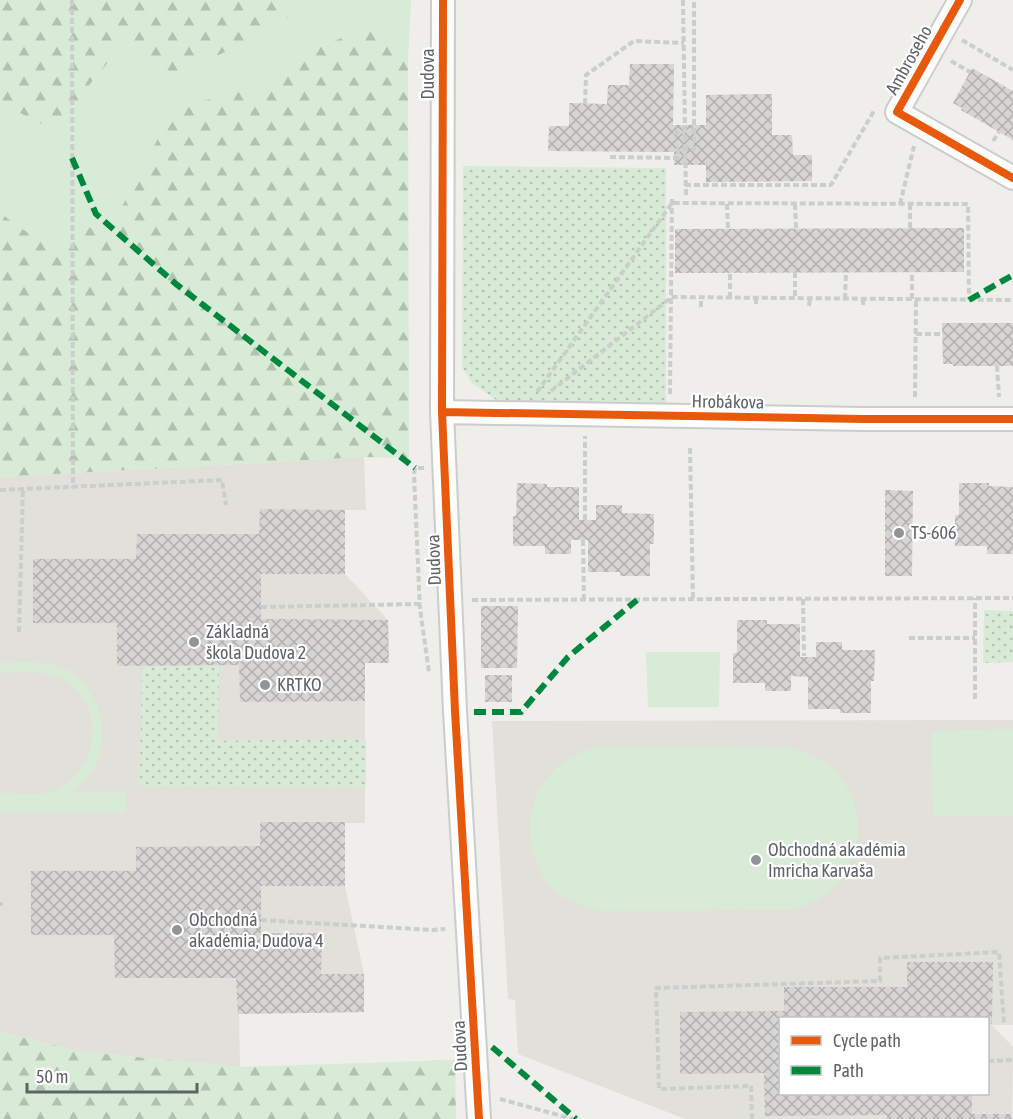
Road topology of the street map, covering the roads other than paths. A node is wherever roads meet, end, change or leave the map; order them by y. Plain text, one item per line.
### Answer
1 (443, 0) edge
2 (960, 0) edge
3 (1013, 178) edge
4 (442, 412) junction
5 (1013, 419) edge
6 (479, 1119) edge

1 - 4 street, Dudova
2 - 3 street, Ambroseho
4 - 5 street, Hrobákova
4 - 6 street, Dudova

